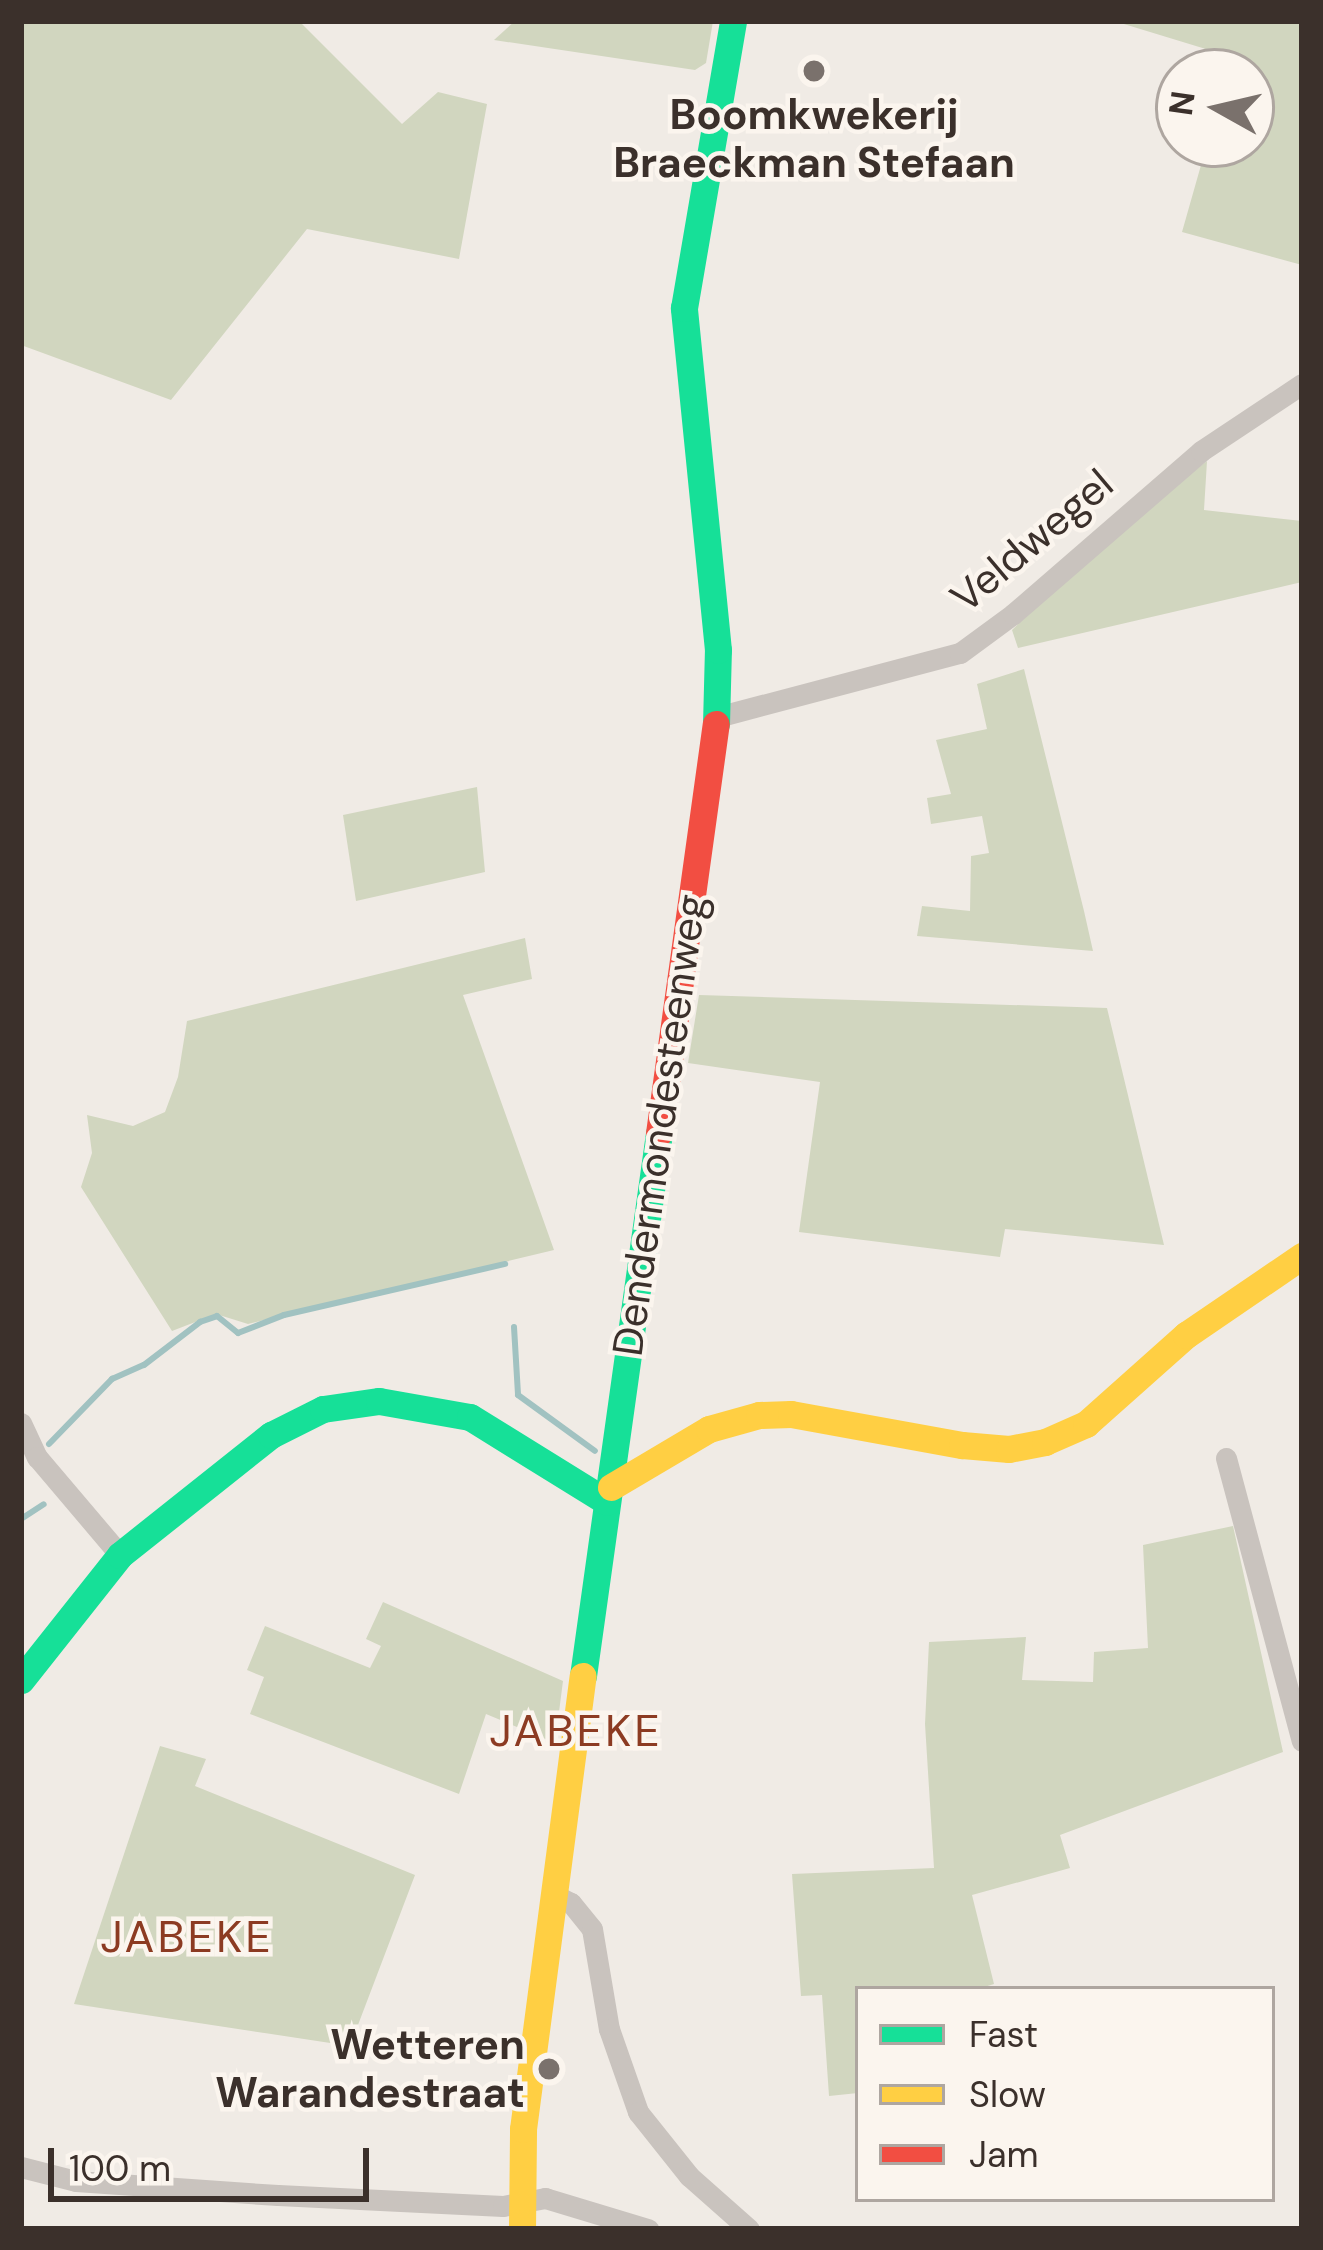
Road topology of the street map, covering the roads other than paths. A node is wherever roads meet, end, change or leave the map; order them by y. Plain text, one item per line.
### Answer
1 (733, 21) edge
2 (1302, 384) edge
3 (716, 717) junction
4 (1302, 1256) edge
5 (21, 1423) edge
6 (1226, 1458) dead end
7 (609, 1494) junction
8 (120, 1555) junction
9 (21, 1680) edge
10 (1302, 1742) edge
11 (553, 1894) junction
12 (21, 2167) edge
13 (522, 2216) edge
14 (648, 2229) edge
15 (749, 2229) edge

1 - 3 main road, Dendermondesteenweg
2 - 3 street, Veldwegel
3 - 7 main road, Dendermondesteenweg
4 - 7 main road
5 - 8 street
6 - 10 street
7 - 8 main road
7 - 11 main road, Dendermondesteenweg
8 - 9 main road
11 - 13 main road, Dendermondesteenweg
11 - 15 street
12 - 13 street
13 - 14 street

